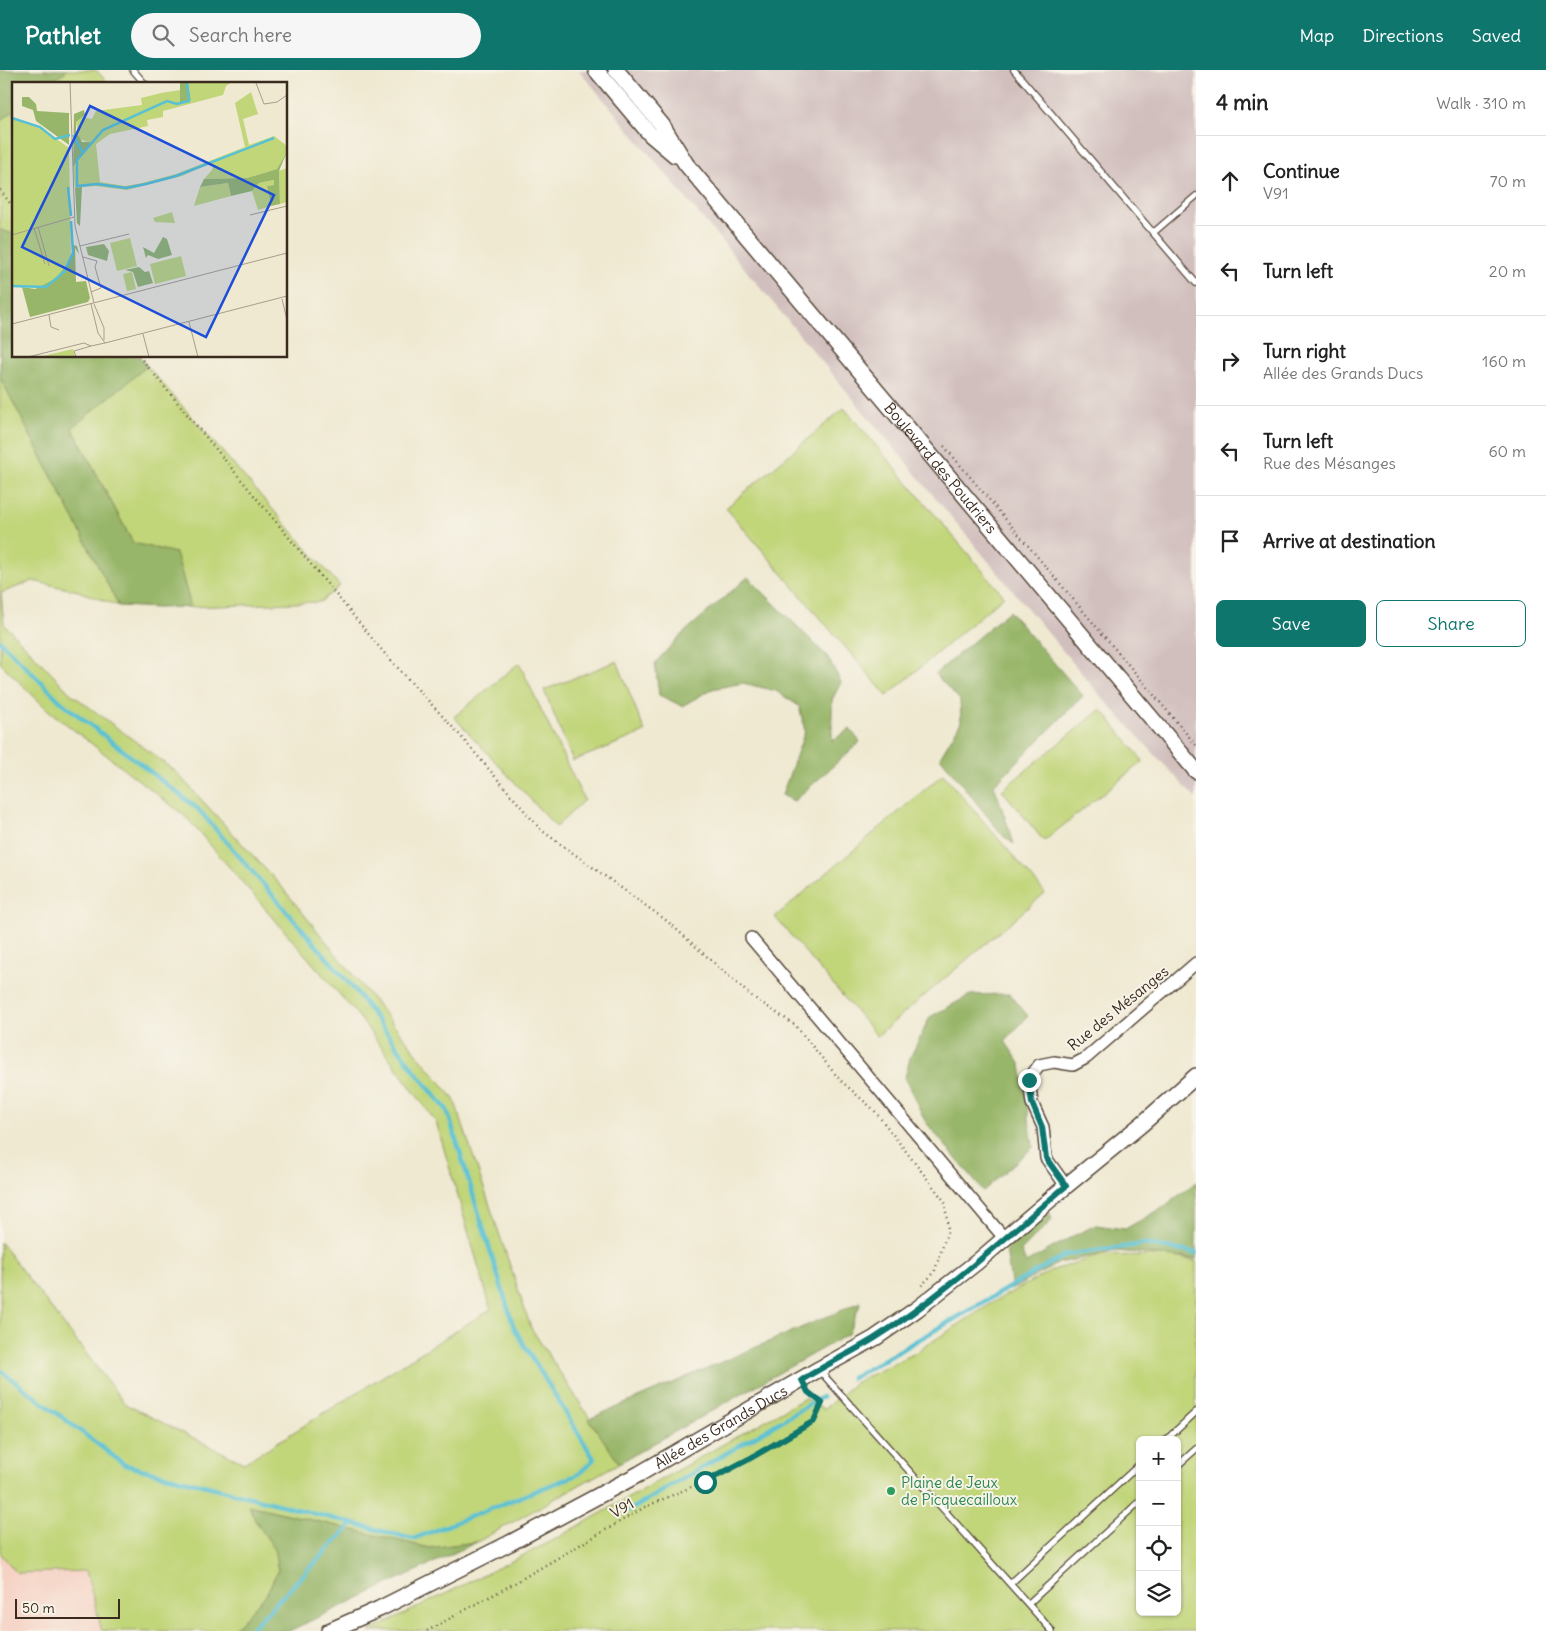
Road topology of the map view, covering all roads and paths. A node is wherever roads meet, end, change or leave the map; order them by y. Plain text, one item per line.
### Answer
1 (133, 70) edge
2 (596, 70) edge
3 (616, 70) edge
4 (1014, 70) edge
5 (143, 82) edge
6 (686, 164) junction
7 (0, 190) edge
8 (1196, 196) edge
9 (12, 205) edge
10 (1153, 233) junction
11 (1196, 283) edge
12 (141, 358) edge
13 (1196, 771) edge
14 (751, 938) dead end
15 (1196, 963) edge
16 (1196, 1076) edge
17 (1066, 1186) junction
18 (1005, 1239) junction
19 (915, 1292) dead end
20 (819, 1369) junction
21 (805, 1386) junction
22 (1196, 1412) edge
23 (1170, 1436) edge
24 (1196, 1449) edge
25 (1181, 1462) edge
26 (1136, 1468) edge
27 (1136, 1505) edge
28 (1010, 1584) junction
29 (1028, 1604) junction
30 (329, 1631) edge
31 (427, 1631) edge
32 (1052, 1631) edge

1 - 5 lane
2 - 6 main road, Boulevard des Poudriers
3 - 6 main road, Boulevard des Poudriers
4 - 10 lane
6 - 13 main road, Boulevard des Poudriers
7 - 9 path
8 - 10 lane
10 - 11 lane
12 - 19 path
14 - 18 street
15 - 17 street, Rue des Mésanges
16 - 17 main road, Allée des Grands Ducs
17 - 18 main road, Allée des Grands Ducs
18 - 20 main road, Allée des Grands Ducs
20 - 21 main road, Allée des Grands Ducs
20 - 28 lane
21 - 30 main road, Allée des Grands Ducs
21 - 31 path, V91
22 - 23 lane
24 - 25 lane
26 - 28 lane
27 - 29 lane
28 - 29 lane
29 - 32 lane

